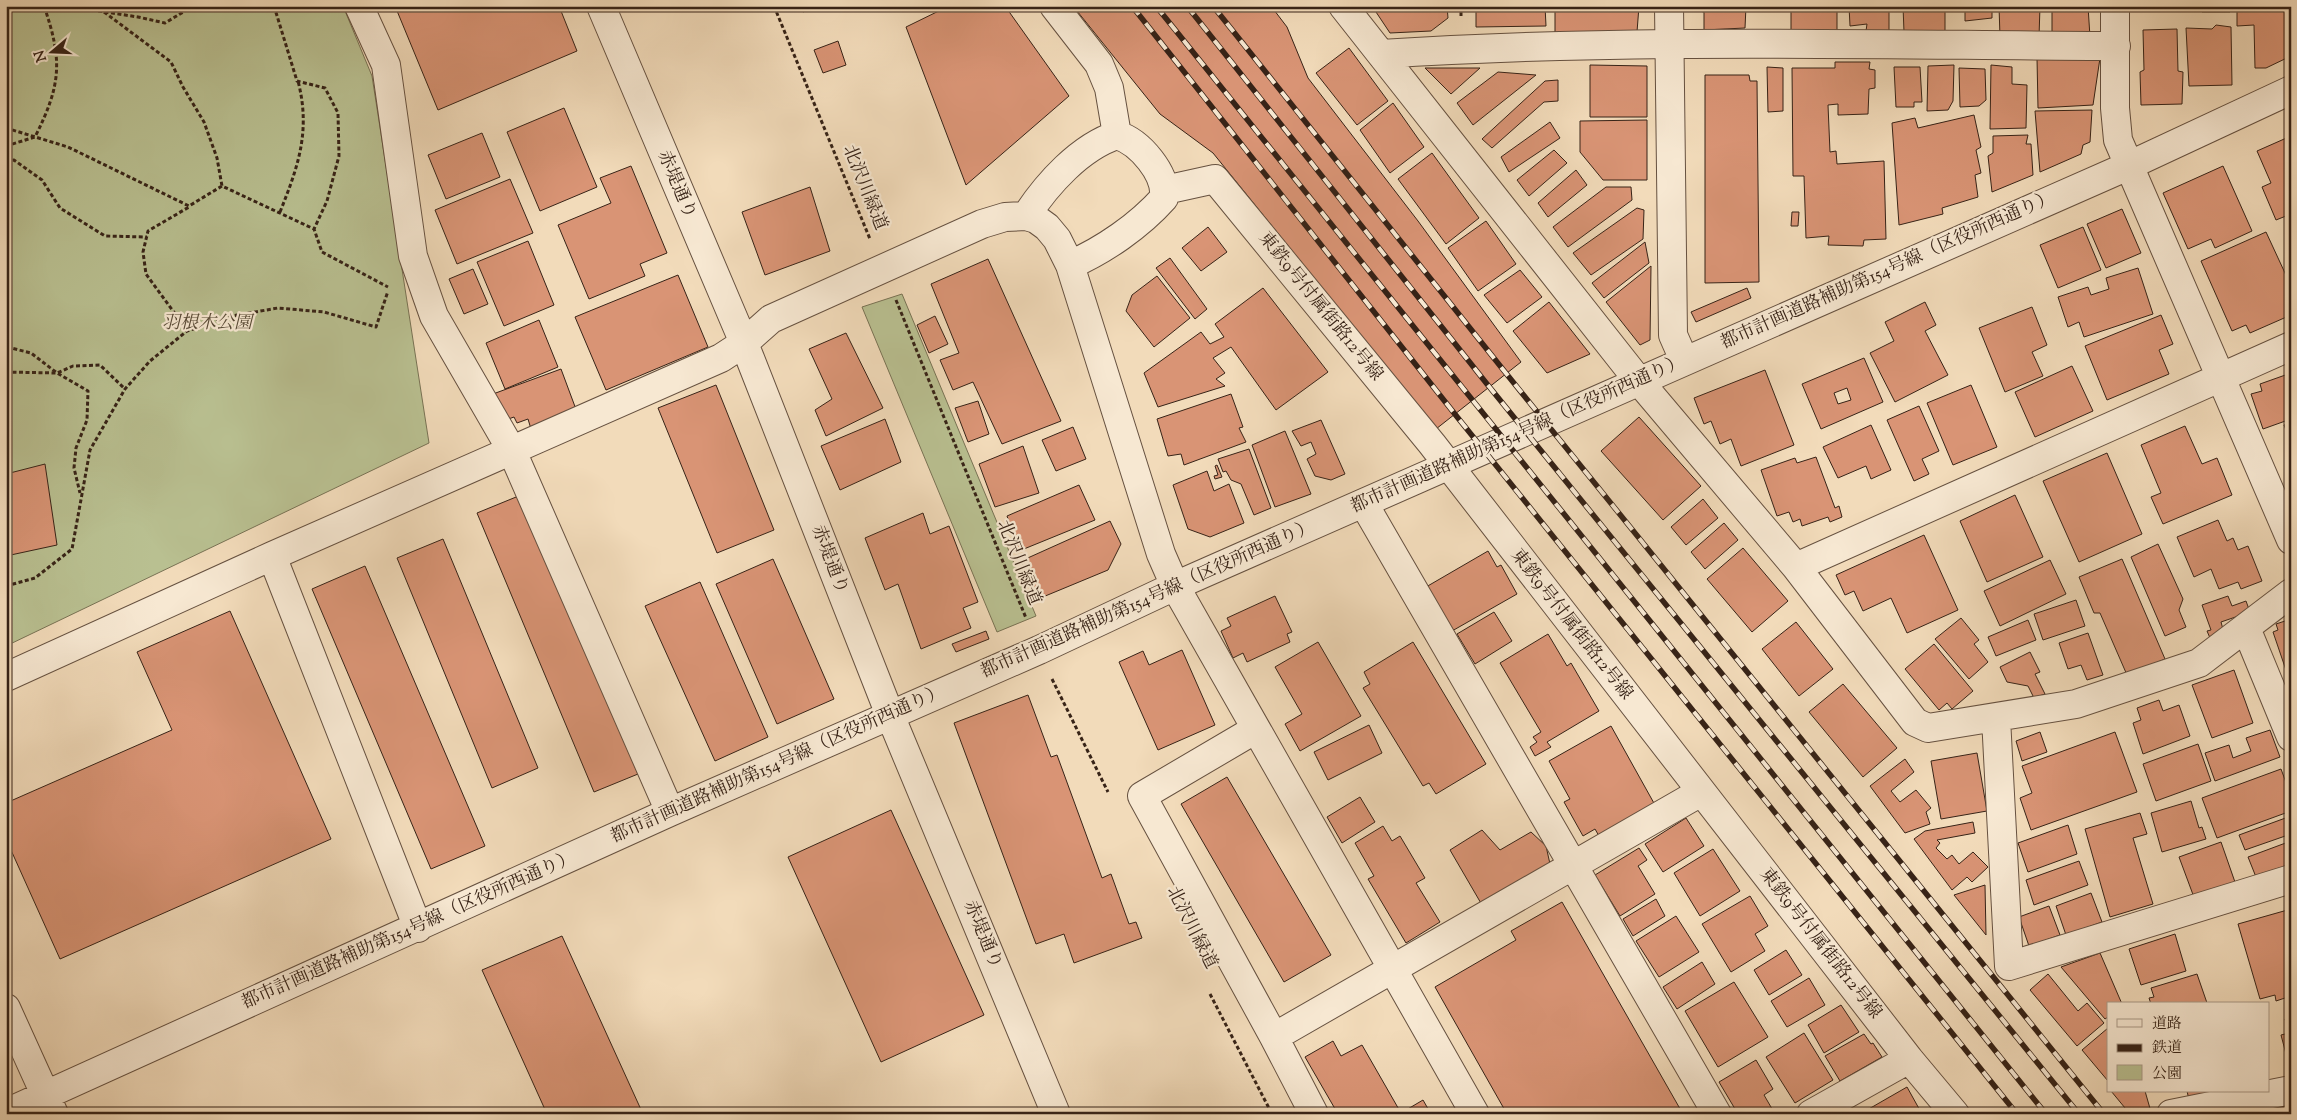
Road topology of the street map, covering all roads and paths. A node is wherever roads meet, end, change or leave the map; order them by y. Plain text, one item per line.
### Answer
1 (44, 6) edge
2 (66, 6) edge
3 (192, 6) edge
4 (274, 6) edge
5 (359, 6) edge
6 (601, 6) edge
7 (774, 6) edge
8 (1054, 6) edge
9 (1343, 6) edge
10 (1668, 6) edge
11 (2116, 6) edge
12 (104, 12) junction
13 (1669, 45) junction
14 (2116, 46) junction
15 (1381, 54) junction
16 (298, 81) junction
17 (2291, 90) edge
18 (6, 128) edge
19 (1117, 134) junction
20 (35, 137) junction
21 (6, 146) edge
22 (6, 161) edge
23 (2128, 166) junction
24 (222, 186) junction
25 (1165, 190) junction
26 (190, 206) junction
27 (280, 212) junction
28 (1026, 216) junction
29 (314, 230) junction
30 (147, 237) junction
31 (1070, 265) junction
32 (882, 268) junction
33 (188, 331) junction
34 (744, 343) junction
35 (6, 346) edge
36 (2291, 346) edge
37 (1684, 360) junction
38 (6, 372) edge
39 (57, 373) junction
40 (2219, 377) junction
41 (1638, 380) junction
42 (125, 389) junction
43 (512, 451) junction
44 (1447, 465) junction
45 (81, 496) junction
46 (1364, 504) junction
47 (2291, 540) edge
48 (272, 556) junction
49 (1796, 567) junction
50 (6, 586) edge
51 (1175, 586) junction
52 (2291, 593) edge
53 (2246, 628) junction
54 (1040, 650) junction
55 (6, 678) edge
56 (890, 716) junction
57 (1996, 718) junction
58 (1256, 729) junction
59 (2291, 737) edge
60 (1701, 792) junction
61 (1111, 798) dead end
62 (670, 812) junction
63 (1573, 865) junction
64 (2291, 878) edge
65 (418, 928) junction
66 (1393, 969) junction
67 (1209, 993) dead end
68 (6, 1008) edge
69 (1274, 1037) junction
70 (1909, 1059) junction
71 (2277, 1099) edge
72 (50, 1104) edge
73 (6, 1112) edge
74 (1056, 1114) edge
75 (1272, 1114) edge
76 (1314, 1114) edge
77 (1475, 1114) edge
78 (1717, 1114) edge
79 (1811, 1114) edge
80 (1955, 1114) edge
81 (2171, 1114) edge

1 - 20 path
2 - 12 path
3 - 12 path
4 - 16 path
5 - 43 street
6 - 34 street, 赤堤通り
7 - 32 path, 北沢川緑道
8 - 19 street
9 - 15 street
10 - 13 street
11 - 14 street
12 - 24 path
13 - 14 street
13 - 15 street
13 - 37 street
14 - 23 street
15 - 41 street
16 - 27 path
16 - 29 path
17 - 23 street, 都市計画道路補助第154号線（区役所西通り）
18 - 20 path
19 - 25 street
19 - 28 street
20 - 21 path
20 - 26 path
22 - 30 path
23 - 37 street, 都市計画道路補助第154号線（区役所西通り）
23 - 40 street
24 - 26 path
24 - 27 path
25 - 31 street
25 - 44 street, 東鉄9号付属街路12号線
26 - 30 path
27 - 29 path
28 - 31 street
28 - 32 street
29 - 33 path
30 - 33 path
31 - 51 street
32 - 34 street
32 - 54 path, 北沢川緑道
33 - 42 path
34 - 43 street
34 - 56 street, 赤堤通り
35 - 39 path
36 - 40 street
37 - 41 street, 都市計画道路補助第154号線（区役所西通り）
38 - 39 path
39 - 42 path
39 - 45 path
40 - 47 street
40 - 49 street
41 - 44 street, 都市計画道路補助第154号線（区役所西通り）
41 - 49 street
42 - 45 path
43 - 48 street
43 - 62 street
44 - 46 street, 都市計画道路補助第154号線（区役所西通り）
44 - 60 street, 東鉄9号付属街路12号線
45 - 50 path
46 - 51 street, 都市計画道路補助第154号線（区役所西通り）
46 - 63 street
48 - 55 street
48 - 65 street
49 - 57 street
51 - 54 street, 都市計画道路補助第154号線（区役所西通り）
51 - 58 street
52 - 53 street
53 - 57 street
53 - 59 street
54 - 56 street, 都市計画道路補助第154号線（区役所西通り）
54 - 61 path, 北沢川緑道
56 - 62 street, 都市計画道路補助第154号線（区役所西通り）
56 - 74 street, 赤堤通り
57 - 64 street
58 - 66 street
58 - 69 street
60 - 63 street
60 - 70 street, 東鉄9号付属街路12号線
62 - 65 street, 都市計画道路補助第154号線（区役所西通り）
63 - 66 street
63 - 78 street
65 - 72 street, 都市計画道路補助第154号線（区役所西通り）
66 - 69 street
66 - 77 street
67 - 75 path, 北沢川緑道
68 - 72 street
69 - 76 street
70 - 79 street
70 - 80 street, 東鉄9号付属街路12号線
71 - 81 street
72 - 73 street, 都市計画道路補助第154号線（区役所西通り）

